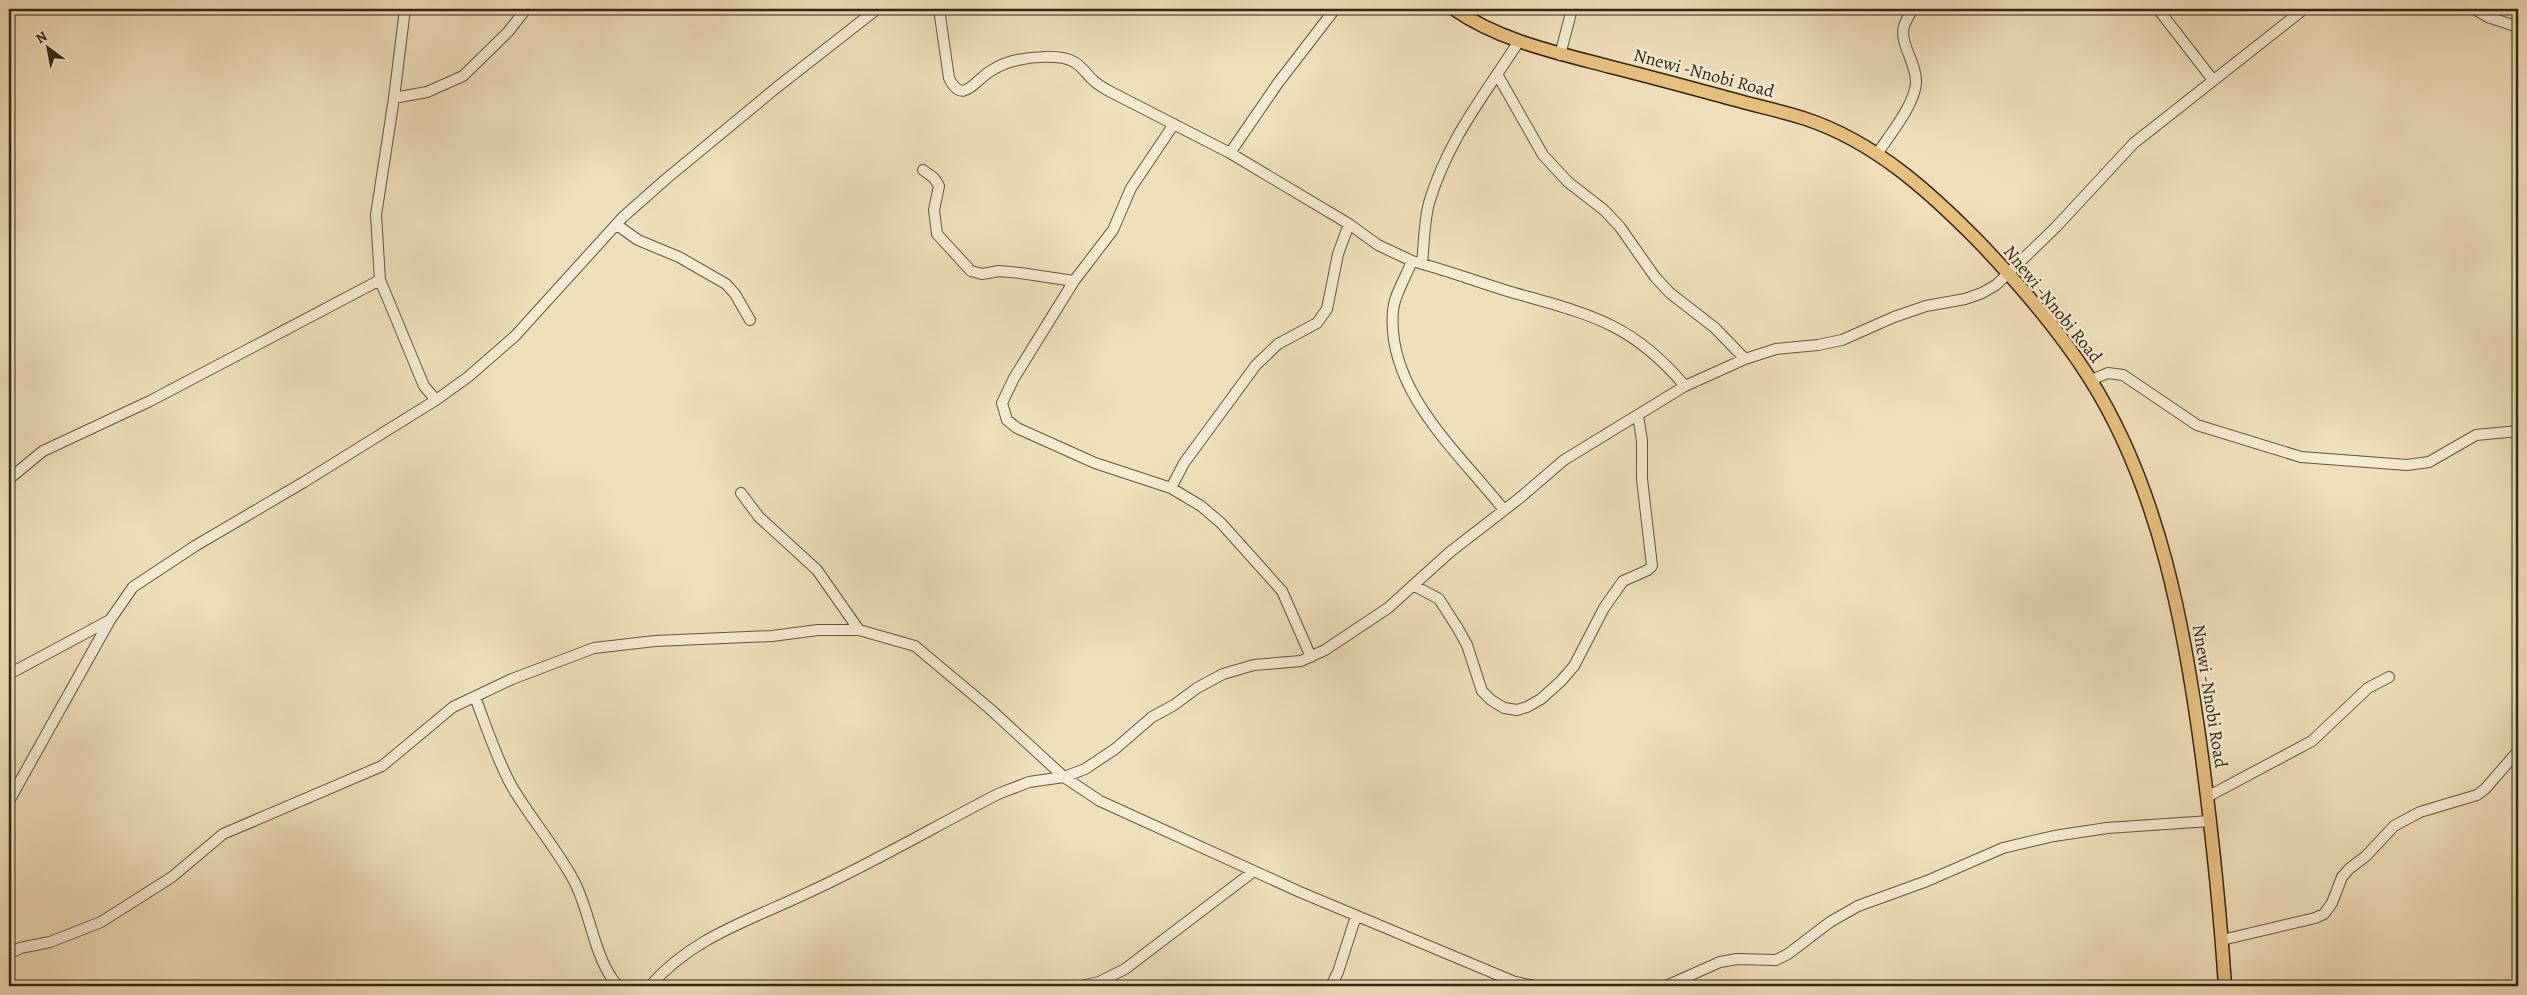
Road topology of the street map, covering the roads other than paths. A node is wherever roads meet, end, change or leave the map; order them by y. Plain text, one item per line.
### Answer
1 (405, 9) edge
2 (526, 9) edge
3 (877, 9) edge
4 (939, 9) edge
5 (1335, 9) edge
6 (1454, 9) edge
7 (1572, 9) edge
8 (1913, 9) edge
9 (2158, 9) edge
10 (2304, 9) edge
11 (2474, 9) edge
12 (2518, 27) edge
13 (1519, 41) junction
14 (1560, 54) junction
15 (1497, 74) junction
16 (2213, 80) junction
17 (394, 98) junction
18 (1174, 124) junction
19 (1230, 153) junction
20 (1877, 154) junction
21 (923, 170) dead end
22 (1349, 224) junction
23 (617, 225) junction
24 (1417, 263) junction
25 (2009, 273) junction
26 (380, 280) junction
27 (1074, 281) junction
28 (750, 320) dead end
29 (1745, 359) junction
30 (2091, 380) junction
31 (1685, 386) junction
32 (436, 400) junction
33 (1638, 416) junction
34 (2518, 431) edge
35 (9, 479) edge
36 (1171, 488) junction
37 (742, 493) dead end
38 (1504, 510) junction
39 (1413, 585) junction
40 (110, 620) junction
41 (859, 630) junction
42 (1311, 657) junction
43 (9, 674) edge
44 (2389, 677) dead end
45 (475, 696) junction
46 (2518, 751) edge
47 (1064, 778) junction
48 (2207, 797) junction
49 (9, 801) edge
50 (2210, 821) junction
51 (1254, 871) junction
52 (1356, 916) junction
53 (2222, 940) junction
54 (9, 954) edge
55 (618, 986) edge
56 (650, 986) edge
57 (1081, 986) edge
58 (1331, 986) edge
59 (1535, 986) edge
60 (1666, 986) edge
61 (2226, 986) edge

1 - 17 street
2 - 17 street
3 - 23 street
4 - 18 street
5 - 19 street
6 - 13 main road, Nnewi -Nnobi Road
7 - 14 street
8 - 20 street
9 - 16 street
10 - 16 street
11 - 12 street
13 - 14 main road, Nnewi -Nnobi Road
13 - 15 street
14 - 20 main road, Nnewi -Nnobi Road
15 - 24 street
15 - 29 street
16 - 25 street
17 - 26 street
18 - 19 street
18 - 27 street
19 - 22 street
20 - 25 main road, Nnewi -Nnobi Road
21 - 27 street
22 - 24 street
22 - 36 street
23 - 28 street
23 - 32 street
24 - 31 street
24 - 38 street
25 - 29 street
25 - 30 main road, Nnewi -Nnobi Road
26 - 32 street
26 - 35 street
27 - 36 street
29 - 31 street
30 - 34 street
30 - 48 main road, Nnewi -Nnobi Road
31 - 33 street
32 - 40 street
33 - 38 street
33 - 39 street
36 - 42 street
37 - 41 street
38 - 39 street
39 - 42 street
40 - 43 street
40 - 49 street
41 - 45 street
41 - 47 street
42 - 47 street
44 - 48 street
45 - 54 street
45 - 55 street
46 - 53 street
47 - 51 street
47 - 56 street
48 - 50 main road, Nnewi -Nnobi Road
50 - 53 main road, Nnewi -Nnobi Road
50 - 60 street
51 - 52 street
51 - 57 street
52 - 58 street
52 - 59 street
53 - 61 main road, Nnewi -Nnobi Road

